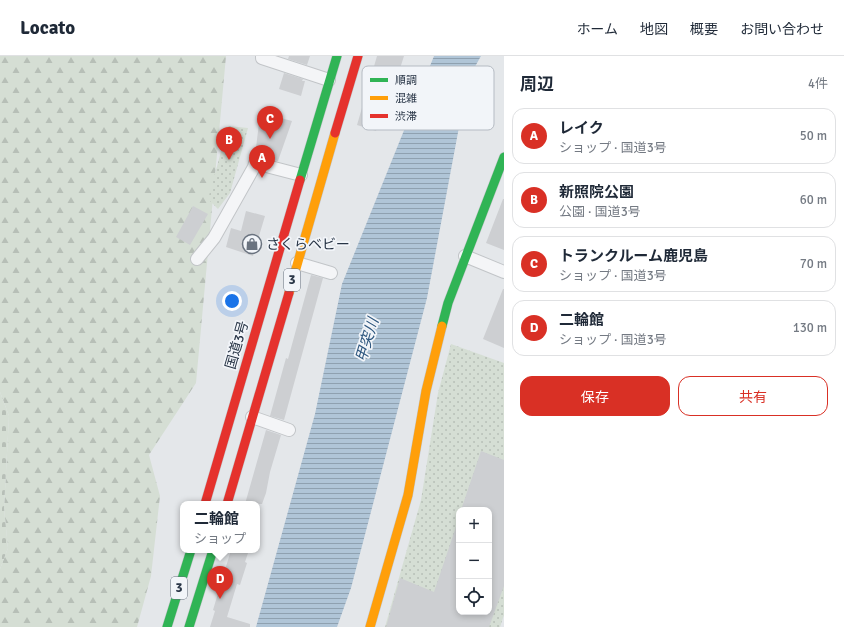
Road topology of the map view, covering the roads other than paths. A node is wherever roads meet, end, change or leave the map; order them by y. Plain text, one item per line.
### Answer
1 (262, 56) edge
2 (337, 56) edge
3 (358, 56) edge
4 (330, 80) junction
5 (504, 157) edge
6 (302, 175) junction
7 (465, 256) junction
8 (197, 259) dead end
9 (297, 263) junction
10 (504, 272) edge
11 (331, 273) dead end
12 (252, 417) junction
13 (290, 430) dead end
14 (206, 501) edge
15 (227, 501) edge
16 (190, 553) edge
17 (212, 553) edge
18 (167, 627) edge
19 (189, 627) edge
20 (370, 627) edge

1 - 4 street
2 - 4 main road, 国道3号 / 3
3 - 9 main road, 3
4 - 6 main road, 国道3号 / 3
5 - 7 main road
6 - 8 street
6 - 14 main road, 国道3号 / 3
7 - 10 street
7 - 20 main road
9 - 11 street
9 - 12 main road, 3
12 - 13 street
12 - 15 main road, 3
16 - 18 main road, 3
17 - 19 main road, 3

